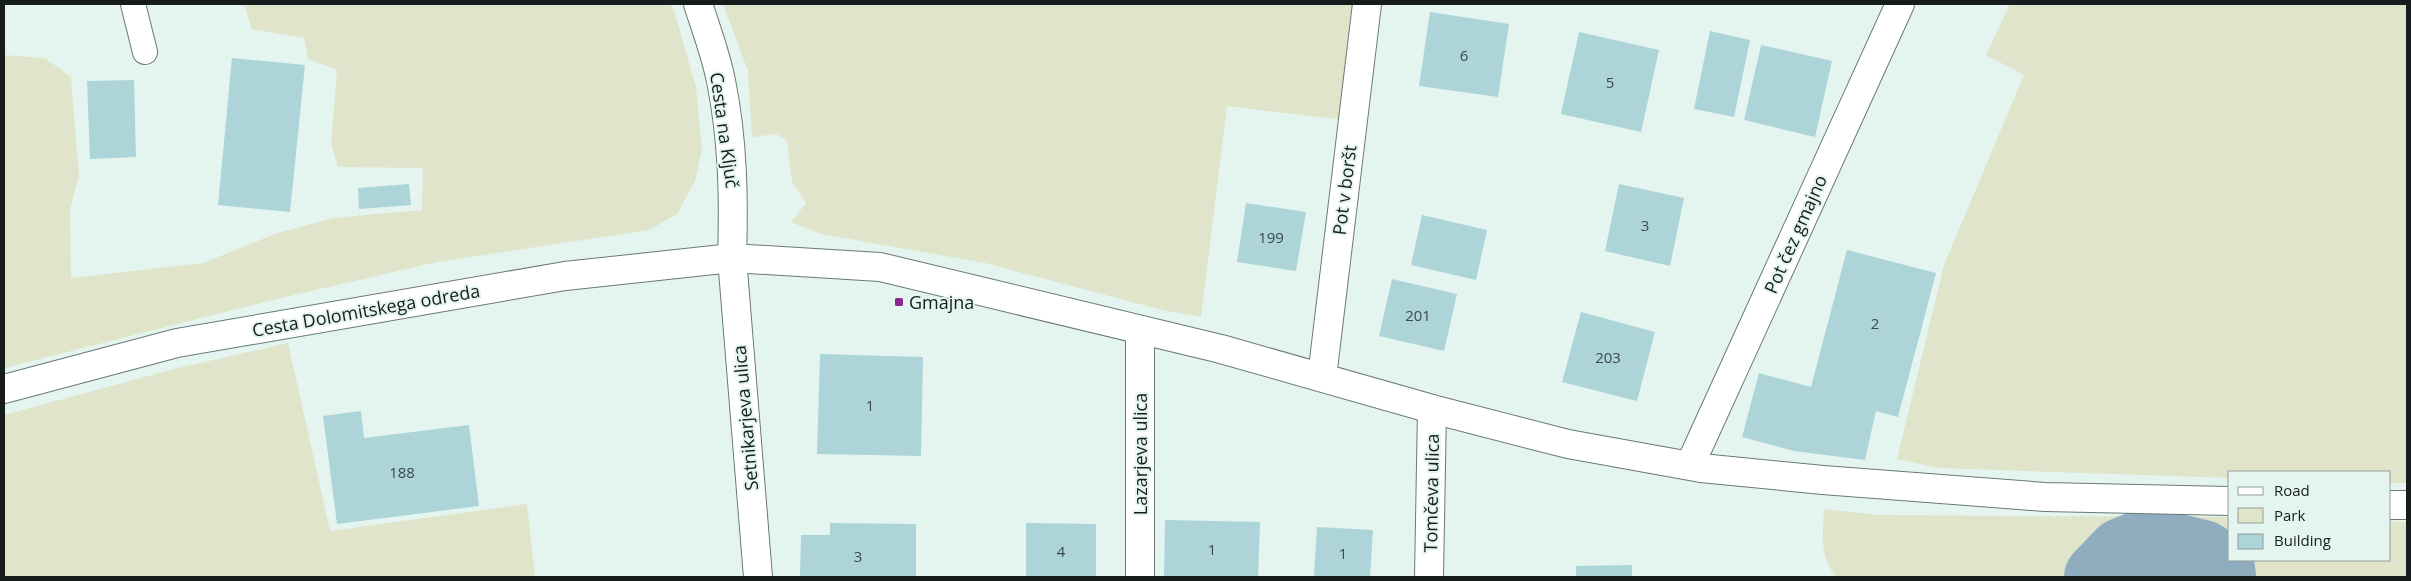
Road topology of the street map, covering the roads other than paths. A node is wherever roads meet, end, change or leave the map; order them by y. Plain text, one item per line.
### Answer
1 (133, 4) edge
2 (698, 4) edge
3 (1367, 4) edge
4 (1900, 4) edge
5 (145, 52) dead end
6 (732, 258) junction
7 (1140, 330) junction
8 (1322, 377) junction
9 (4, 389) edge
10 (1432, 409) junction
11 (1690, 465) junction
12 (2228, 501) edge
13 (2391, 505) edge
14 (2407, 505) edge
15 (758, 577) edge
16 (1140, 577) edge
17 (1429, 577) edge

1 - 5 lane
2 - 6 street, Cesta na Ključ
3 - 8 street, Pot v boršt
4 - 11 street, Pot čez gmajno
6 - 7 street, Cesta Dolomitskega odreda
6 - 9 street, Cesta Dolomitskega odreda
6 - 15 street, Setnikarjeva ulica
7 - 8 street, Cesta Dolomitskega odreda
7 - 16 street, Lazarjeva ulica
8 - 10 street, Cesta Dolomitskega odreda
10 - 11 street, Cesta Dolomitskega odreda
10 - 17 street, Tomčeva ulica
11 - 12 street, Cesta Dolomitskega odreda
13 - 14 street

